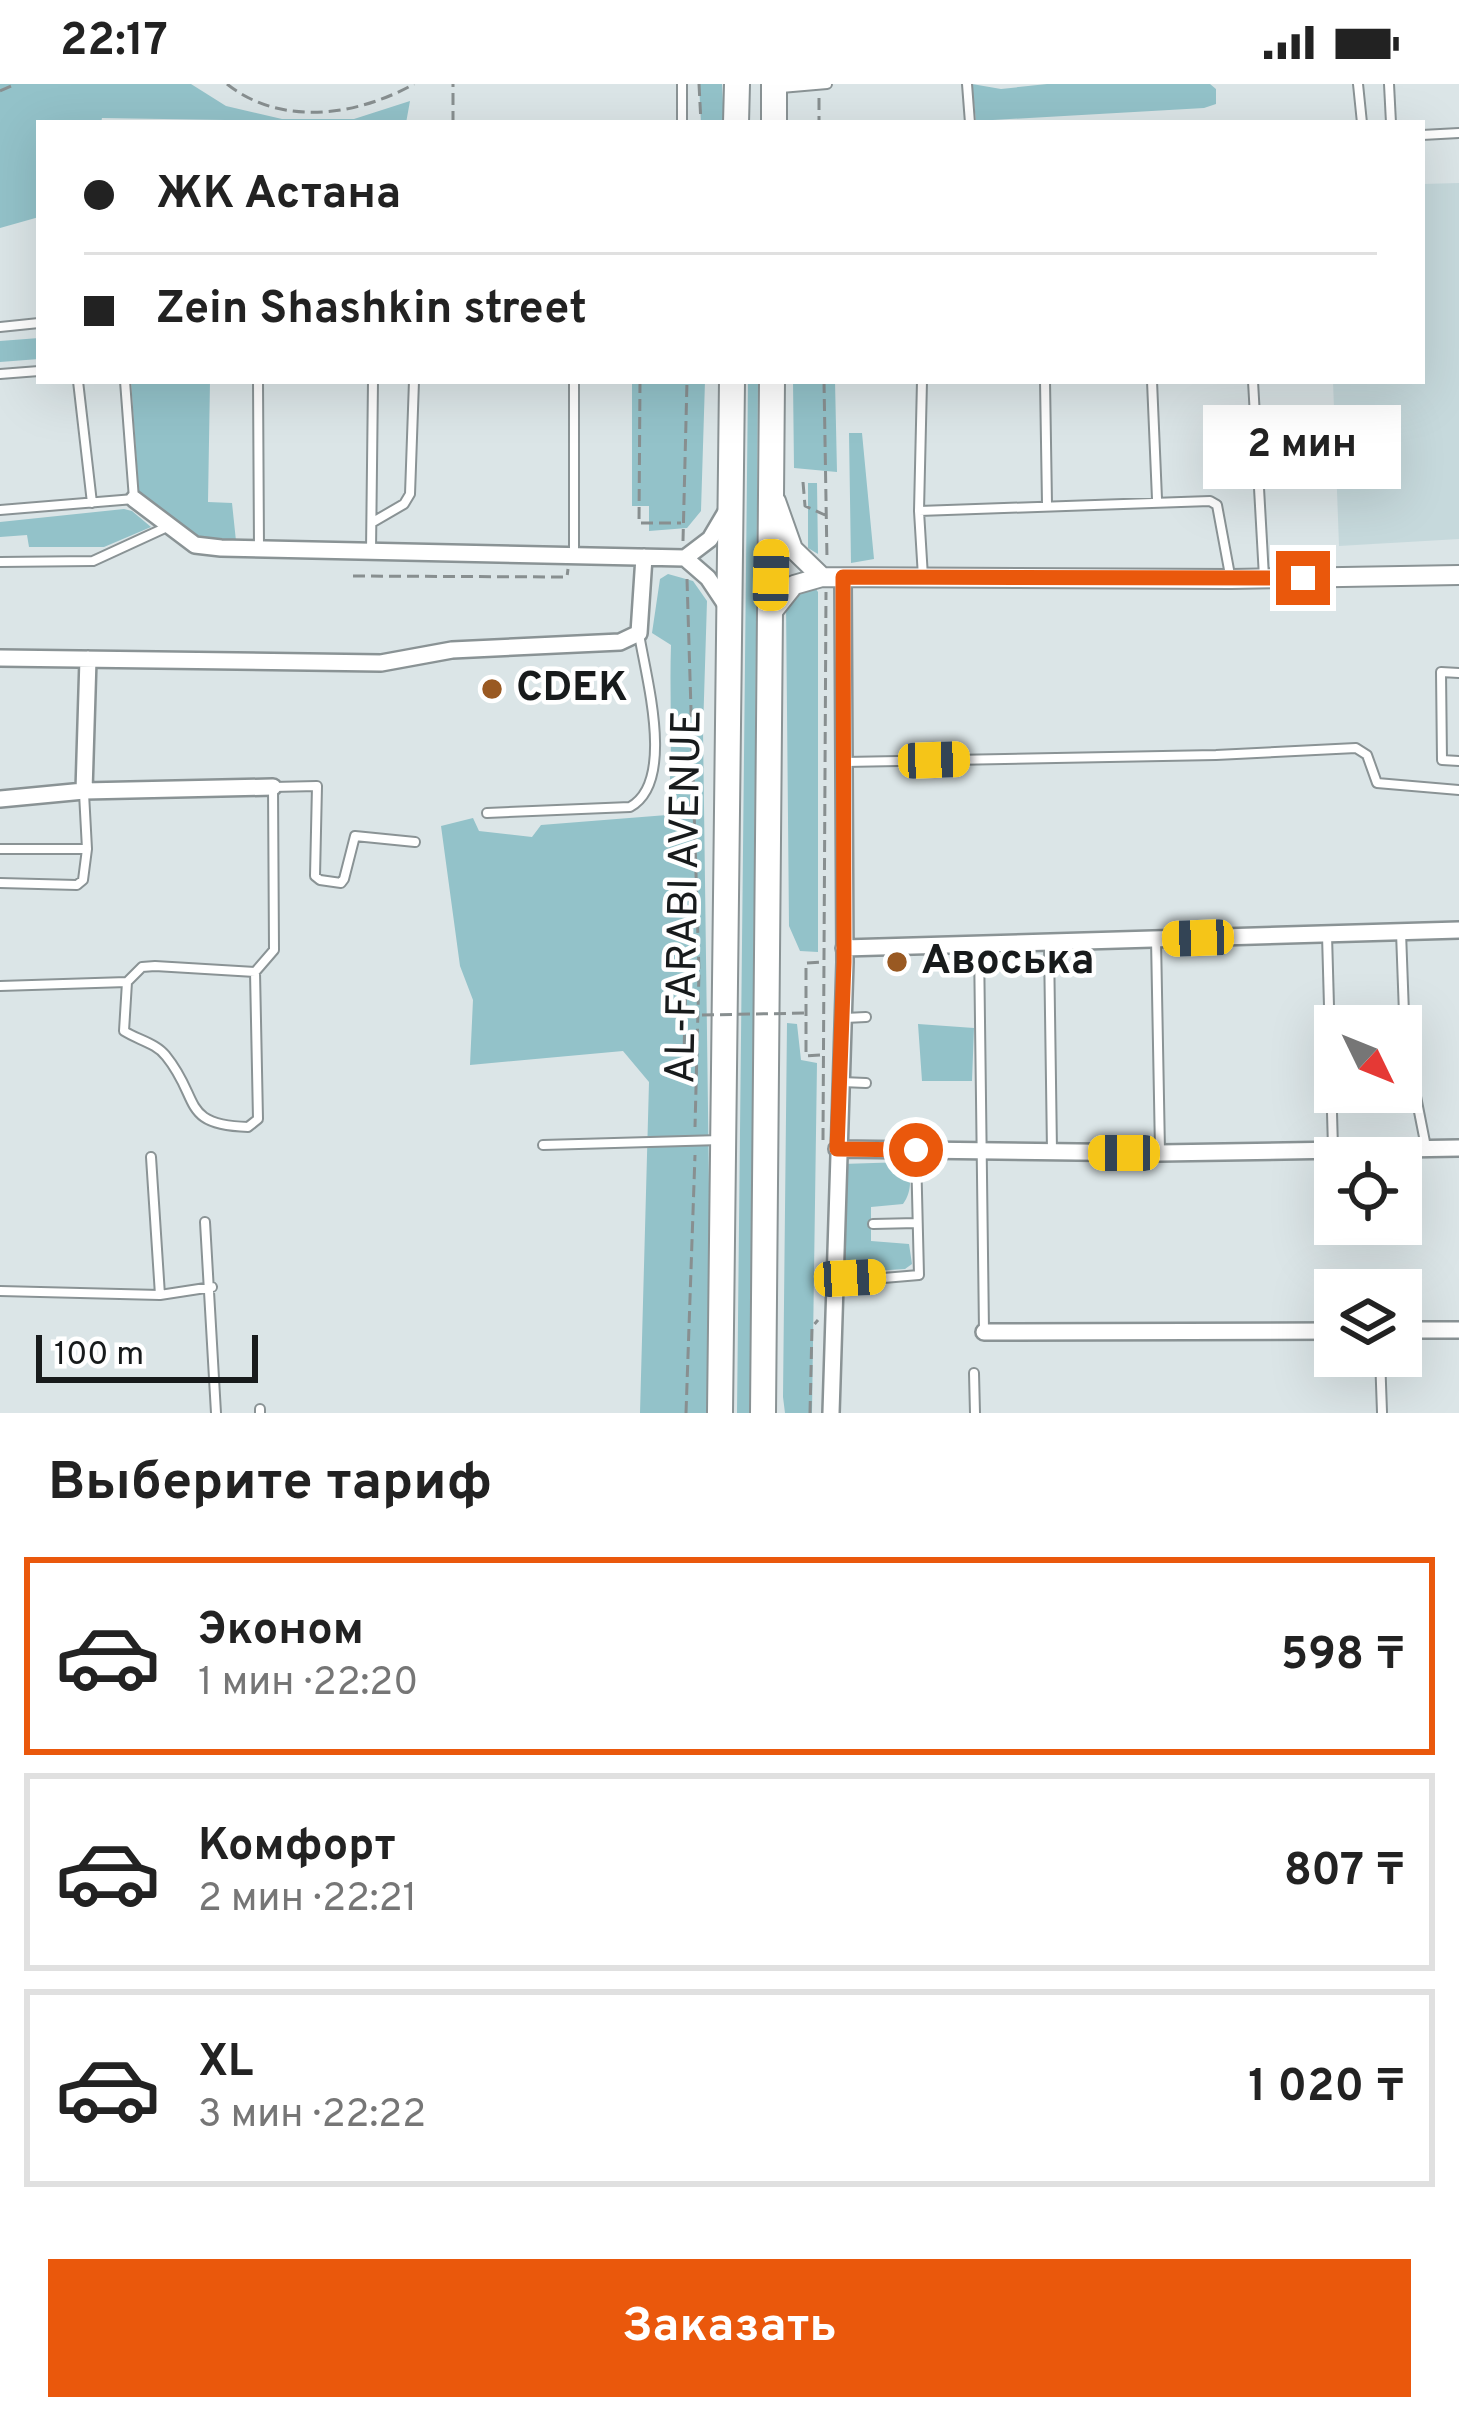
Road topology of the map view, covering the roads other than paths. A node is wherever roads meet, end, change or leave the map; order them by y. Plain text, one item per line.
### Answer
1 (682, 84) edge
2 (736, 84) edge
3 (823, 84) edge
4 (967, 84) edge
5 (1358, 84) edge
6 (1389, 84) edge
7 (774, 86) edge
8 (682, 120) edge
9 (736, 120) edge
10 (774, 120) edge
11 (970, 120) edge
12 (1362, 120) edge
13 (1391, 120) edge
14 (1459, 133) edge
15 (1425, 135) edge
16 (36, 323) edge
17 (0, 327) edge
18 (36, 371) edge
19 (0, 374) edge
20 (78, 384) edge
21 (124, 384) edge
22 (257, 384) edge
23 (373, 384) edge
24 (414, 384) edge
25 (574, 384) edge
26 (732, 384) edge
27 (772, 384) edge
28 (922, 384) edge
29 (1045, 384) edge
30 (1152, 384) edge
31 (1252, 384) edge
32 (772, 492) junction
33 (134, 499) junction
34 (1157, 500) junction
35 (92, 502) junction
36 (730, 502) junction
37 (1046, 504) junction
38 (0, 510) edge
39 (919, 511) junction
40 (372, 523) junction
41 (167, 527) junction
42 (260, 549) junction
43 (371, 551) junction
44 (572, 555) junction
45 (685, 556) junction
46 (644, 557) junction
47 (0, 562) edge
48 (1459, 575) edge
49 (830, 576) junction
50 (923, 578) junction
51 (1264, 578) junction
52 (1231, 579) junction
53 (728, 607) junction
54 (771, 614) junction
55 (639, 633) junction
56 (0, 658) edge
57 (88, 659) junction
58 (1459, 673) edge
59 (1459, 761) edge
60 (845, 762) junction
61 (273, 788) junction
62 (1459, 790) edge
63 (84, 791) junction
64 (0, 799) edge
65 (487, 813) dead end
66 (415, 842) dead end
67 (0, 849) edge
68 (87, 849) junction
69 (0, 884) edge
70 (1459, 930) edge
71 (1401, 932) junction
72 (1327, 934) junction
73 (1156, 939) junction
74 (1048, 942) junction
75 (980, 943) junction
76 (844, 948) junction
77 (255, 972) junction
78 (127, 982) junction
79 (0, 986) edge
80 (866, 1017) dead end
81 (843, 1018) junction
82 (840, 1082) junction
83 (866, 1083) dead end
84 (1333, 1137) edge
85 (722, 1140) junction
86 (543, 1145) dead end
87 (1422, 1148) edge
88 (1426, 1148) junction
89 (1459, 1148) edge
90 (830, 1149) junction
91 (1314, 1149) edge
92 (916, 1150) junction
93 (980, 1150) junction
94 (1052, 1153) junction
95 (1160, 1153) junction
96 (151, 1157) dead end
97 (205, 1222) dead end
98 (917, 1222) junction
99 (873, 1224) dead end
100 (834, 1282) junction
101 (212, 1287) junction
102 (0, 1292) edge
103 (160, 1295) junction
104 (1422, 1330) edge
105 (1459, 1330) edge
106 (1314, 1331) edge
107 (984, 1332) joint
108 (974, 1372) dead end
109 (1381, 1377) edge
110 (765, 1408) edge
111 (720, 1412) edge
112 (1382, 1412) edge
113 (216, 1413) edge
114 (831, 1413) edge
115 (975, 1413) edge

1 - 8 lane
2 - 9 main road
3 - 7 lane
4 - 11 lane
5 - 12 lane
6 - 13 lane
7 - 10 main road
14 - 15 lane
16 - 17 lane
18 - 19 lane
20 - 35 lane
21 - 33 lane
22 - 42 lane
23 - 40 lane
24 - 40 lane
25 - 44 lane
26 - 36 main road, AL-FARABI AVENUE
27 - 32 main road, AL-FARABI AVENUE
28 - 39 lane
29 - 37 lane
30 - 34 lane
31 - 51 lane
32 - 49 street
32 - 54 main road, AL-FARABI AVENUE
33 - 35 lane
33 - 41 street
34 - 37 lane
34 - 52 lane
35 - 38 lane
36 - 45 street
36 - 53 main road, AL-FARABI AVENUE
37 - 39 lane
39 - 50 lane
40 - 43 lane
41 - 42 street
41 - 47 lane
42 - 43 street
43 - 44 street
44 - 46 street
45 - 46 street
45 - 53 street
46 - 55 street
48 - 51 street
49 - 50 street
49 - 54 street
49 - 60 street
50 - 52 street
51 - 52 street
53 - 85 main road, AL-FARABI AVENUE
54 - 110 main road, AL-FARABI AVENUE
55 - 57 street
55 - 65 lane
56 - 57 street
57 - 63 street
58 - 59 lane
60 - 62 lane
60 - 76 street
61 - 63 street
61 - 66 lane
61 - 77 lane
63 - 64 street
63 - 68 lane
67 - 68 lane
68 - 69 lane
70 - 71 street
71 - 72 street
71 - 88 lane
72 - 73 street
72 - 84 lane
73 - 74 street
73 - 95 lane
74 - 75 street
74 - 94 lane
75 - 76 street
75 - 93 lane
76 - 81 street
77 - 78 lane
77 - 78 lane
78 - 79 lane
80 - 81 lane
81 - 82 street
82 - 83 lane
82 - 90 street
85 - 86 lane
85 - 111 main road, AL-FARABI AVENUE
87 - 88 street
88 - 89 street
90 - 92 street
90 - 100 street
91 - 95 street
92 - 93 street
92 - 98 lane
93 - 94 street
93 - 107 lane
94 - 95 street
96 - 103 lane
97 - 101 lane
98 - 99 lane
98 - 100 lane
100 - 114 street
101 - 103 lane
101 - 113 lane
102 - 103 lane
104 - 105 street
106 - 107 street
108 - 115 lane
109 - 112 lane

